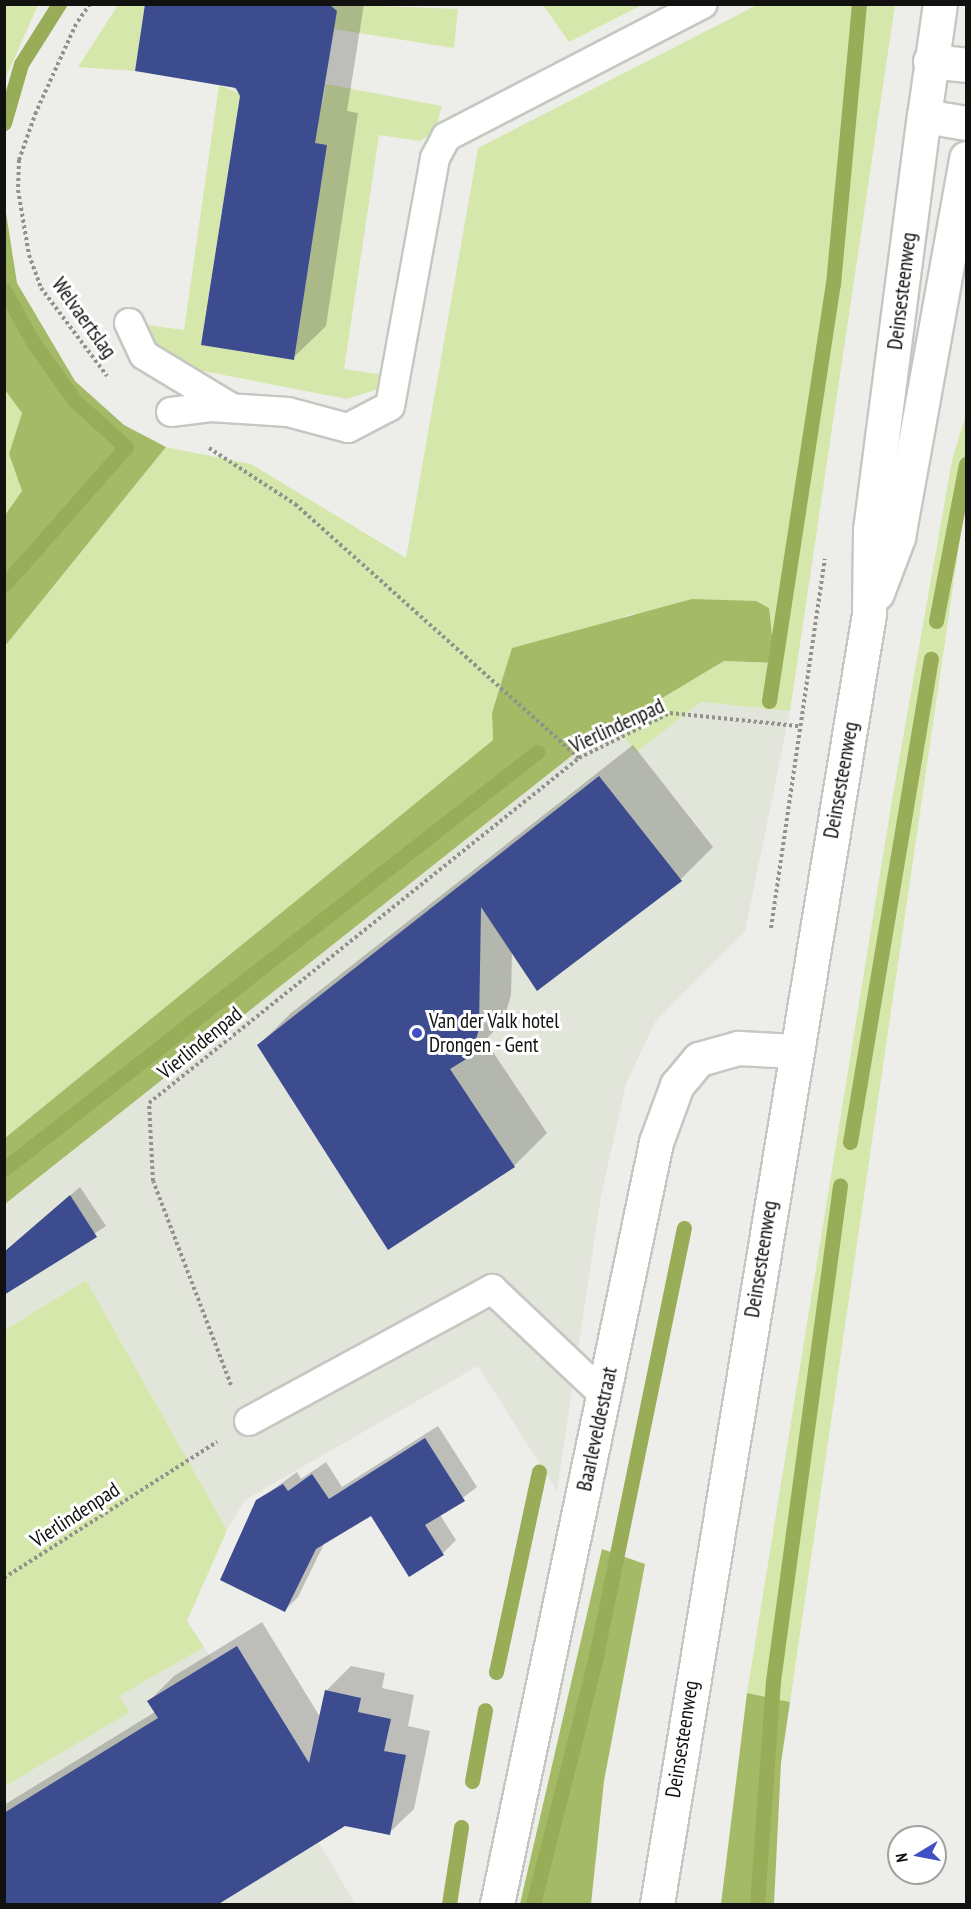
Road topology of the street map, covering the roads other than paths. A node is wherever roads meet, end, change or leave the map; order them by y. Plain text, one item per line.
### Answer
1 (704, 4) edge
2 (940, 4) edge
3 (930, 61) junction
4 (966, 65) edge
5 (924, 116) junction
6 (966, 123) edge
7 (966, 158) edge
8 (129, 323) dead end
9 (234, 409) junction
10 (171, 412) dead end
11 (869, 614) junction
12 (795, 1052) junction
13 (604, 1395) junction
14 (249, 1422) road end
15 (497, 1905) edge
16 (657, 1905) edge

1 - 9 lane
2 - 3 main road, Deinsesteenweg
3 - 4 main road
3 - 5 main road, Deinsesteenweg
5 - 6 main road
5 - 11 main road, Deinsesteenweg
7 - 11 main road, Deinsesteenweg
8 - 9 lane
9 - 10 lane
11 - 12 main road, Deinsesteenweg
12 - 13 main road, Baarleveldestraat
12 - 16 main road, Deinsesteenweg
13 - 14 lane
13 - 15 main road, Baarleveldestraat

